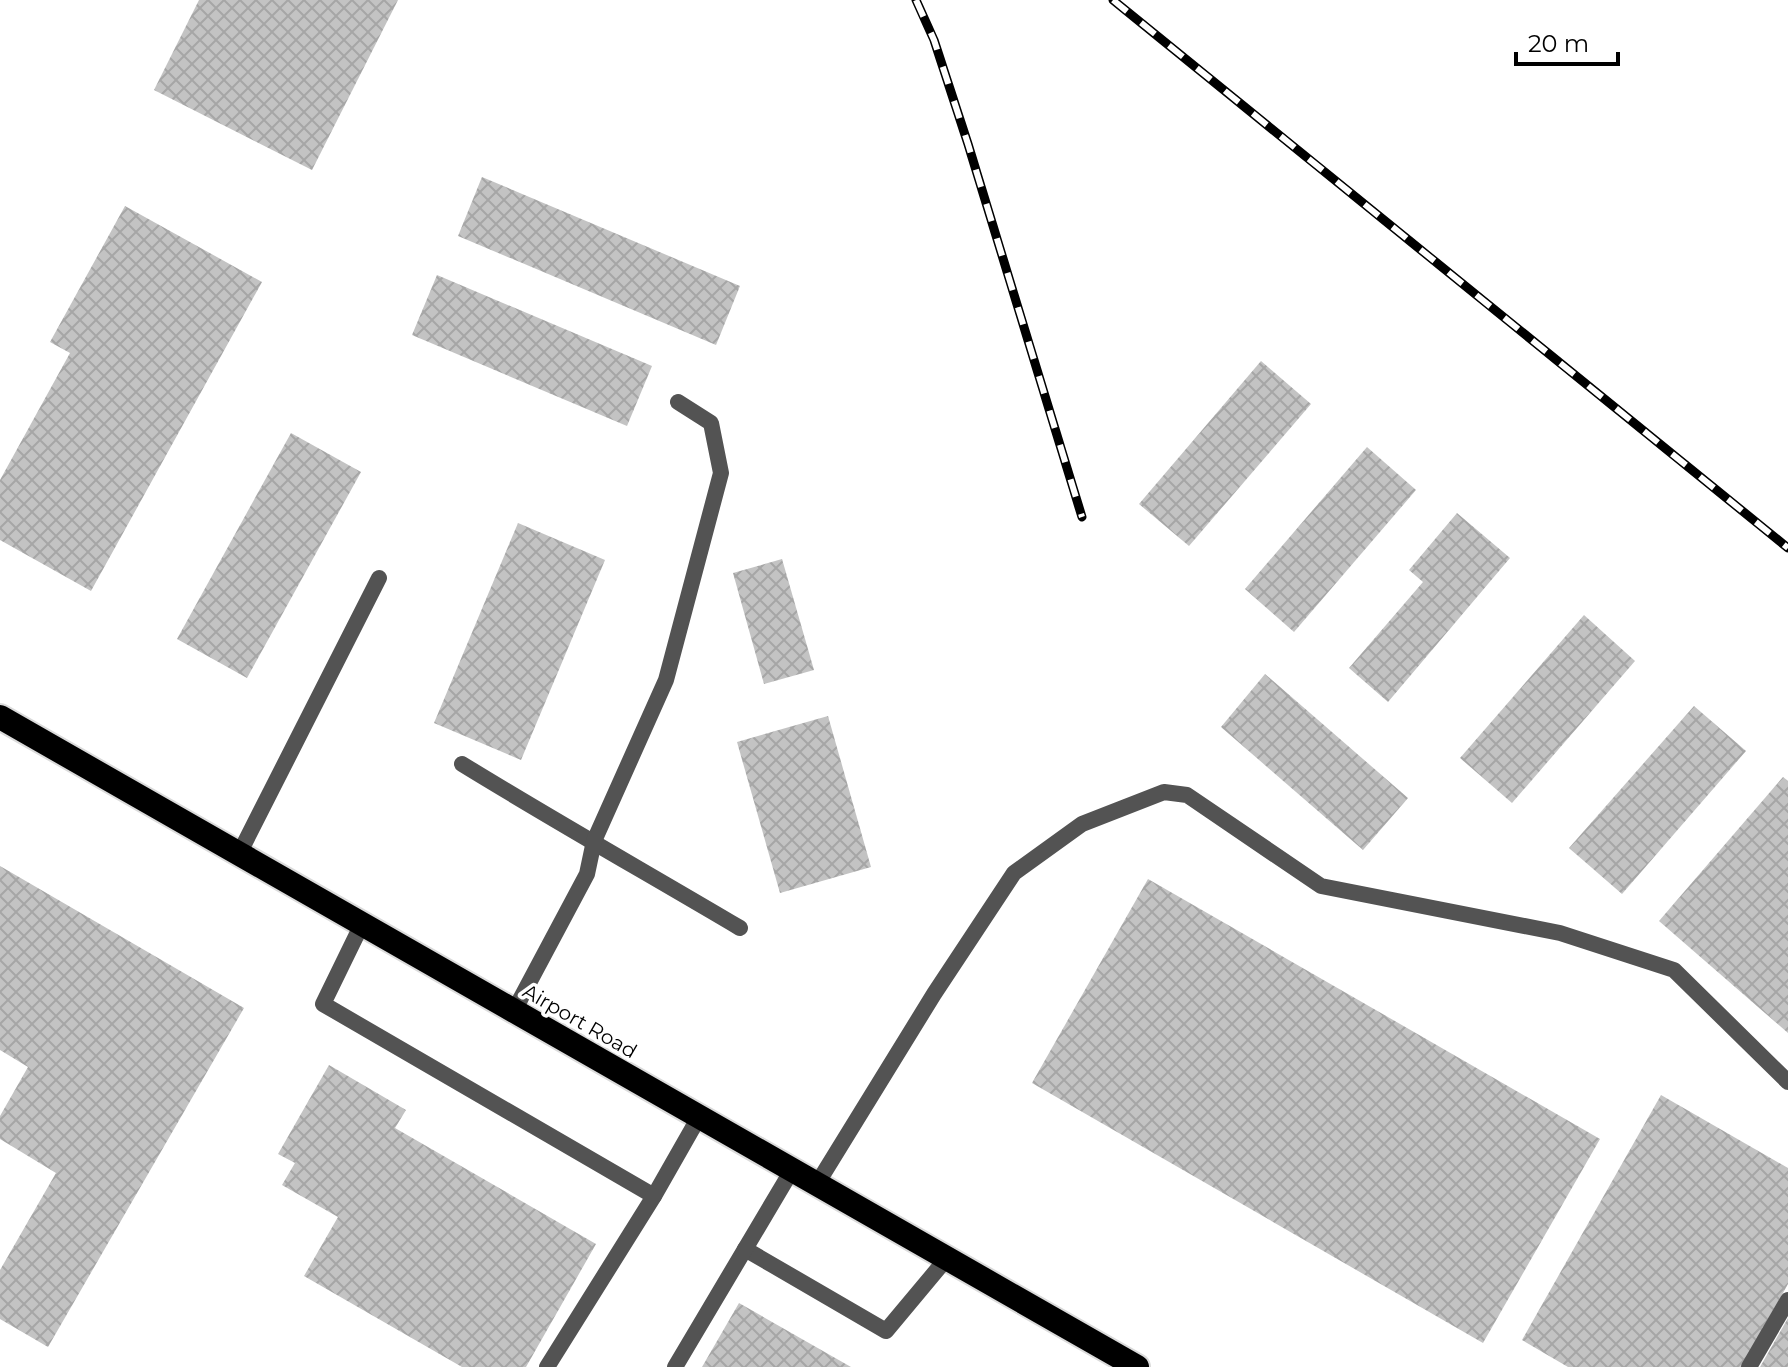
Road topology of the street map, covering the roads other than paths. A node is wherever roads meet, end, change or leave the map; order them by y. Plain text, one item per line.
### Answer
1 (678, 402) dead end
2 (379, 578) dead end
3 (0, 717) edge
4 (462, 764) dead end
5 (594, 841) junction
6 (239, 854) junction
7 (362, 924) junction
8 (740, 928) dead end
9 (514, 1011) junction
10 (1788, 1082) edge
11 (699, 1117) junction
12 (792, 1170) junction
13 (817, 1184) junction
14 (654, 1196) junction
15 (745, 1249) junction
16 (947, 1258) junction
17 (1788, 1300) edge
18 (547, 1367) edge
19 (675, 1367) edge
20 (1137, 1367) edge
21 (1749, 1367) edge

1 - 5 lane
2 - 6 lane
3 - 6 highway, Airport Road
4 - 5 lane
5 - 8 lane
5 - 9 lane
6 - 7 highway, Airport Road
7 - 9 highway, Airport Road
7 - 14 lane
9 - 11 highway, Airport Road
10 - 13 lane
11 - 12 highway, Airport Road
11 - 14 lane
12 - 13 highway, Airport Road
12 - 15 lane
13 - 16 highway, Airport Road
14 - 18 lane
15 - 16 lane
15 - 19 lane
16 - 20 highway, Airport Road
17 - 21 lane

